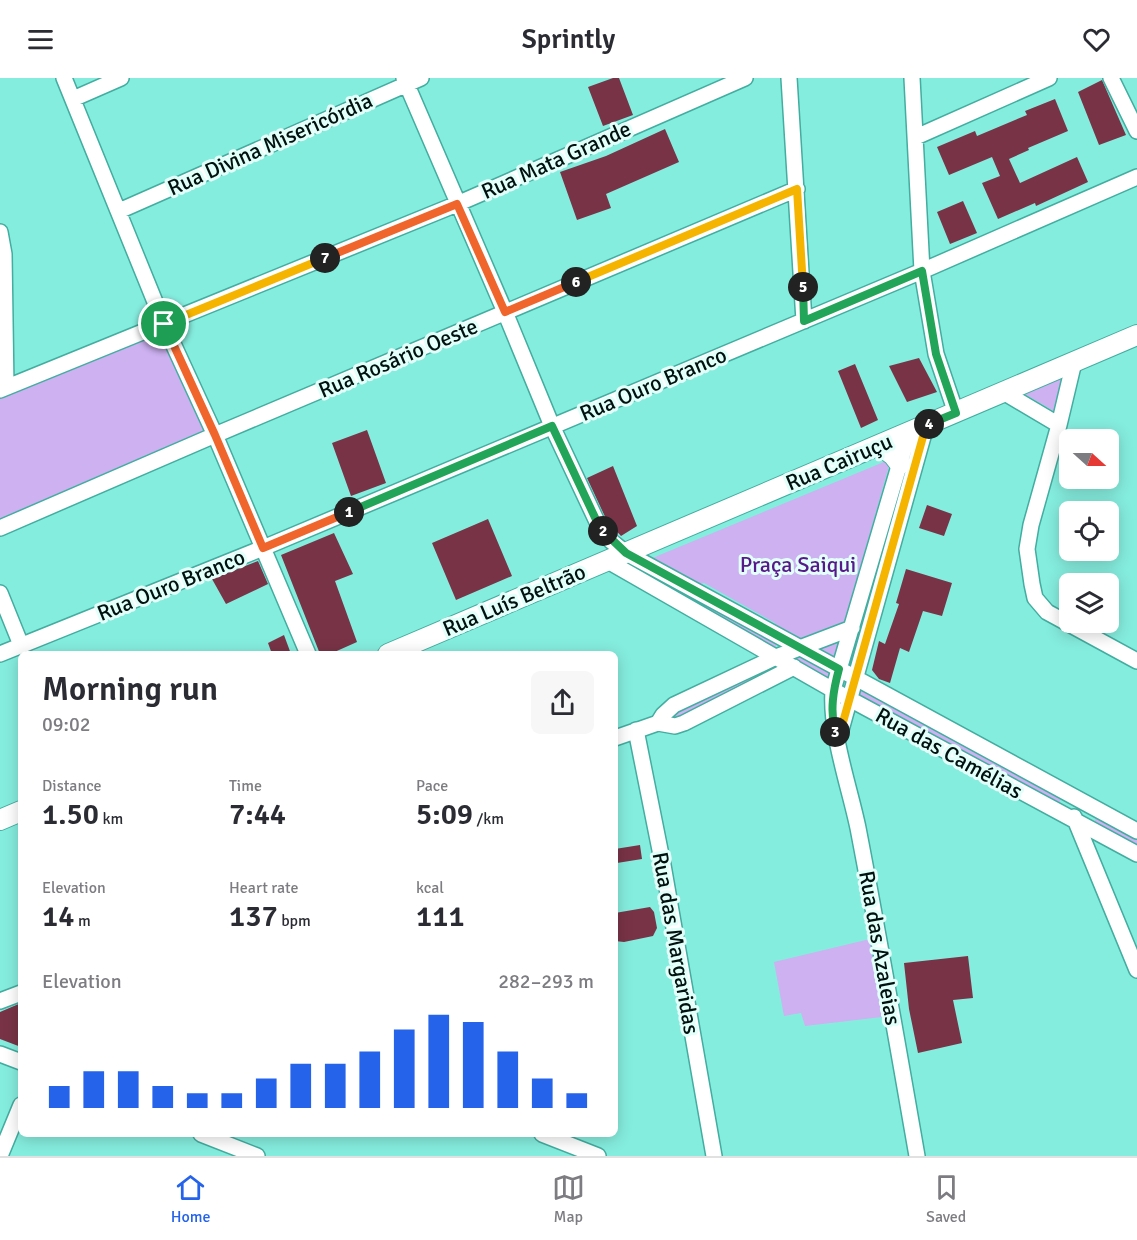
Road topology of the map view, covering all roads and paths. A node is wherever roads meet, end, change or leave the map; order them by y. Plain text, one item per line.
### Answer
1 (64, 78) edge
2 (120, 78) edge
3 (422, 78) edge
4 (745, 78) edge
5 (789, 78) edge
6 (912, 78) edge
7 (1049, 78) edge
8 (1111, 78) edge
9 (405, 81) edge
10 (73, 99) junction
11 (1137, 131) edge
12 (916, 137) junction
13 (1137, 177) edge
14 (797, 189) junction
15 (457, 204) junction
16 (119, 211) junction
17 (0, 232) edge
18 (922, 271) junction
19 (505, 312) junction
20 (804, 321) junction
21 (164, 324) junction
22 (1137, 335) edge
23 (1074, 362) junction
24 (3, 389) edge
25 (1005, 393) junction
26 (956, 413) junction
27 (1059, 425) junction
28 (552, 426) junction
29 (917, 429) junction
30 (215, 435) junction
31 (879, 445) junction
32 (900, 464) junction
33 (0, 528) edge
34 (263, 548) junction
35 (626, 553) junction
36 (882, 554) junction
37 (606, 560) junction
38 (0, 593) edge
39 (852, 628) junction
40 (21, 645) junction
41 (800, 647) junction
42 (307, 651) edge
43 (395, 651) edge
44 (0, 654) edge
45 (776, 657) junction
46 (1137, 661) edge
47 (794, 667) junction
48 (839, 669) junction
49 (855, 677) junction
50 (833, 690) junction
51 (849, 698) junction
52 (658, 723) junction
53 (636, 730) junction
54 (618, 737) edge
55 (838, 740) junction
56 (1068, 794) junction
57 (18, 812) edge
58 (0, 820) edge
59 (1075, 821) junction
60 (1137, 831) edge
61 (1137, 854) edge
62 (1137, 970) edge
63 (18, 994) edge
64 (0, 1001) edge
65 (0, 1054) edge
66 (18, 1061) edge
67 (18, 1113) edge
68 (557, 1137) edge
69 (220, 1138) edge
70 (576, 1141) edge
71 (0, 1156) edge
72 (213, 1156) edge
73 (258, 1156) edge
74 (598, 1156) edge
75 (714, 1156) edge
76 (917, 1156) edge

1 - 10 street
2 - 10 street
3 - 9 street, Rua Divina Misericórdia
4 - 15 street, Rua Mata Grande
5 - 14 street
6 - 12 street
7 - 12 street
8 - 11 street
9 - 15 street, Rua das Camélias
9 - 16 street, Rua Divina Misericórdia
10 - 16 street
12 - 18 street
13 - 18 street, Rua Ouro Branco
14 - 19 street, Rua Rosário Oeste
14 - 20 street
15 - 19 street, Rua das Camélias
15 - 21 street, Rua Mata Grande
16 - 21 street
17 - 24 street
18 - 20 street, Rua Ouro Branco
18 - 26 street
19 - 28 street, Rua das Camélias
19 - 30 street, Rua Rosário Oeste
20 - 28 street, Rua Ouro Branco
21 - 24 street, Rua Mata Grande
21 - 30 street
22 - 23 main road, Rua Cairuçu
23 - 25 main road, Rua Cairuçu
23 - 27 street
25 - 26 main road, Rua Cairuçu
25 - 27 street
26 - 29 main road, Rua Cairuçu
27 - 46 street
28 - 34 street, Rua Ouro Branco
28 - 35 street, Rua das Camélias
29 - 31 main road, Rua Cairuçu
29 - 32 street
29 - 36 street
30 - 33 street, Rua Rosário Oeste
30 - 34 street
31 - 32 main road
31 - 35 main road, Rua Cairuçu
32 - 36 street
34 - 40 street, Rua Ouro Branco
34 - 42 street
35 - 37 main road, Rua Cairuçu
35 - 41 street, Rua das Camélias
36 - 39 street
36 - 49 street
37 - 43 main road, Rua Luís Beltrão
37 - 45 street, Rua das Camélias
38 - 40 street
39 - 41 street
39 - 48 street
40 - 44 street, Rua Ouro Branco
41 - 45 street
41 - 48 street, Rua das Camélias
45 - 47 street, Rua das Camélias
45 - 52 street
47 - 50 street, Rua das Camélias
47 - 52 street
48 - 49 street, Rua das Camélias
48 - 50 street
49 - 51 street
49 - 56 street, Rua das Camélias
50 - 51 street, Rua das Camélias
50 - 55 street, Rua das Azaleias
51 - 55 street, Rua das Azaleias
51 - 59 street, Rua das Camélias
52 - 53 street
53 - 54 street
53 - 75 street, Rua das Margaridas
55 - 76 street, Rua das Azaleias
56 - 59 street
56 - 60 street, Rua das Camélias
57 - 58 main road
59 - 61 street, Rua das Camélias
59 - 62 street
63 - 64 street
65 - 66 street
67 - 71 street
68 - 70 street
69 - 72 street
69 - 73 street
70 - 74 street

